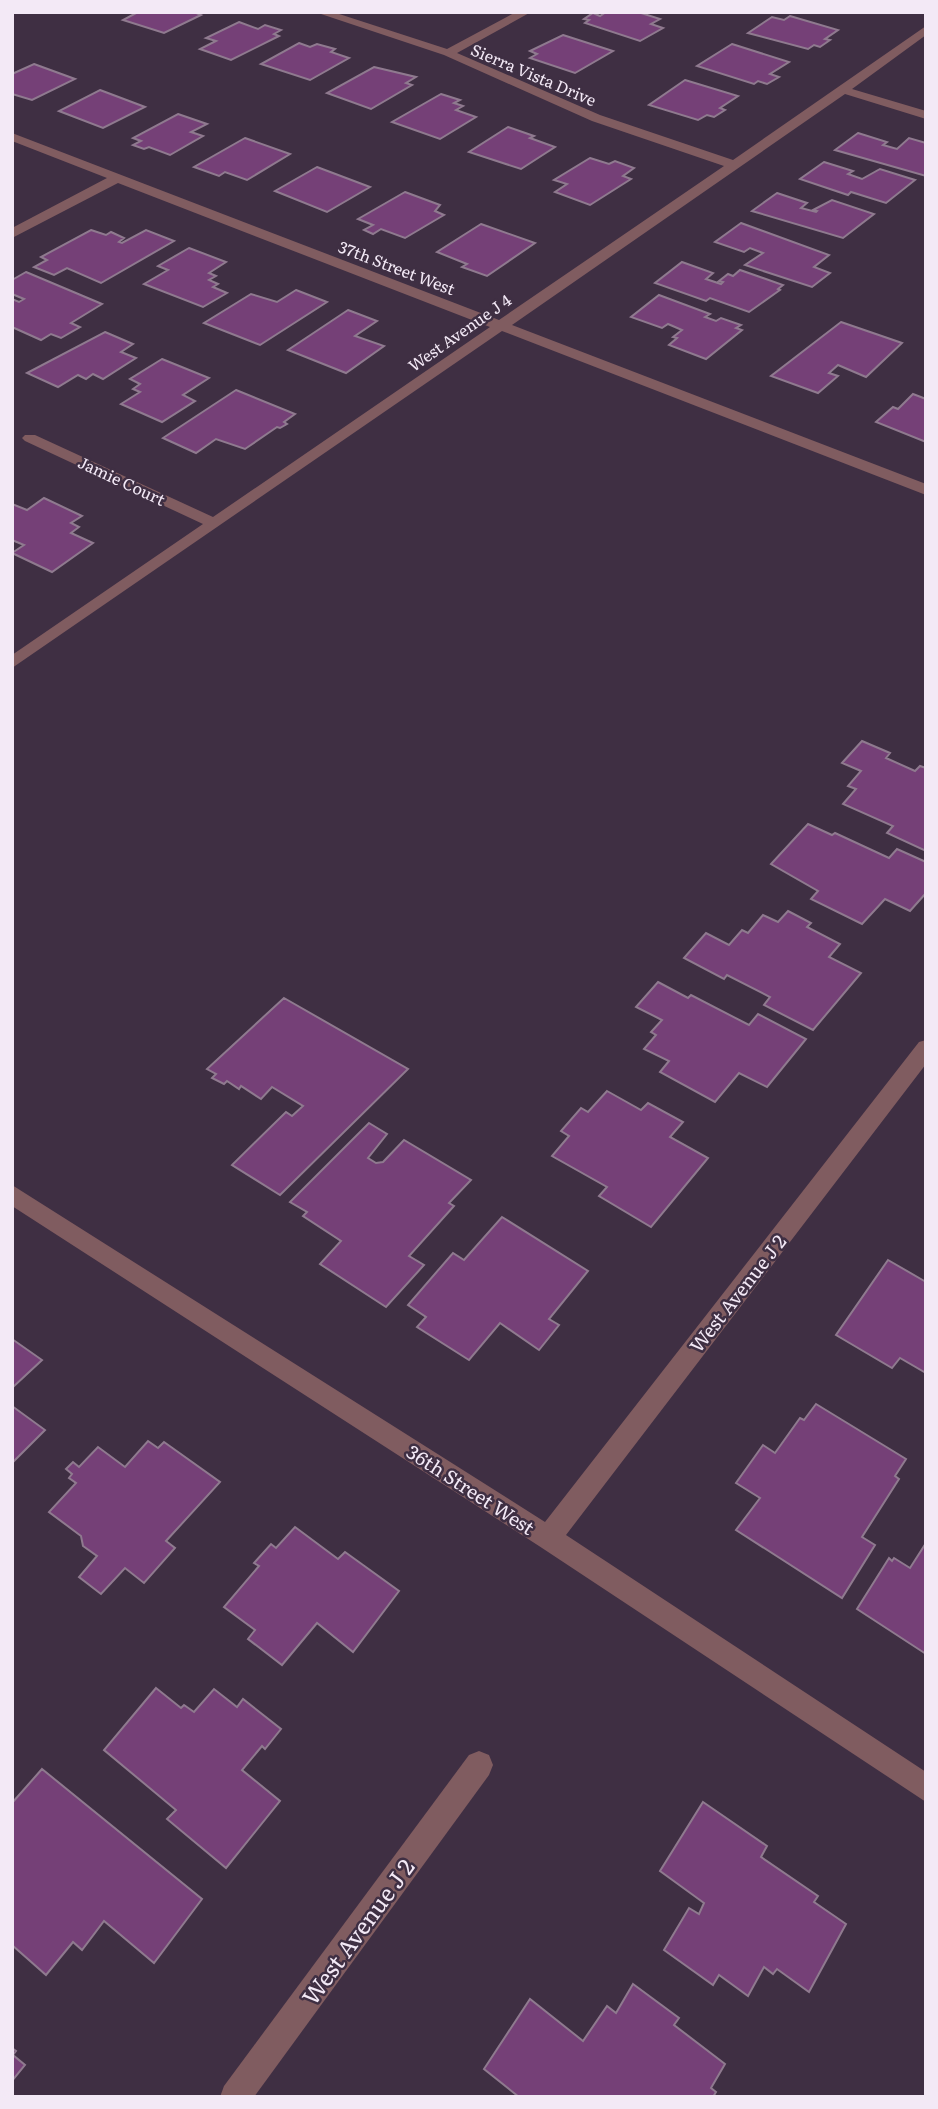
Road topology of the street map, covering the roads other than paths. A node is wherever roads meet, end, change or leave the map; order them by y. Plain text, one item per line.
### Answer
1 (321, 12) edge
2 (525, 12) edge
3 (926, 29) edge
4 (448, 53) junction
5 (843, 90) junction
6 (926, 115) edge
7 (12, 137) edge
8 (734, 165) junction
9 (117, 178) junction
10 (12, 234) edge
11 (500, 325) junction
12 (30, 438) dead end
13 (926, 490) edge
14 (214, 523) junction
15 (12, 663) edge
16 (926, 1048) edge
17 (12, 1194) edge
18 (548, 1538) junction
19 (479, 1766) dead end
20 (926, 1788) edge
21 (234, 2097) edge

1 - 4 street, Sierra Vista Drive
2 - 4 street
3 - 5 street, West Avenue J 4
4 - 8 street, Sierra Vista Drive
5 - 6 street
5 - 8 street, West Avenue J 4
7 - 9 street, 37th Street West
8 - 11 street, West Avenue J 4
9 - 10 street
9 - 11 street, 37th Street West
11 - 13 street, 37th Street West
11 - 14 street, West Avenue J 4
12 - 14 street, Jamie Court
14 - 15 street, West Avenue J 4
16 - 18 street, West Avenue J 2
17 - 18 street, 36th Street West
18 - 20 street, 36th Street West
19 - 21 street, West Avenue J 2

